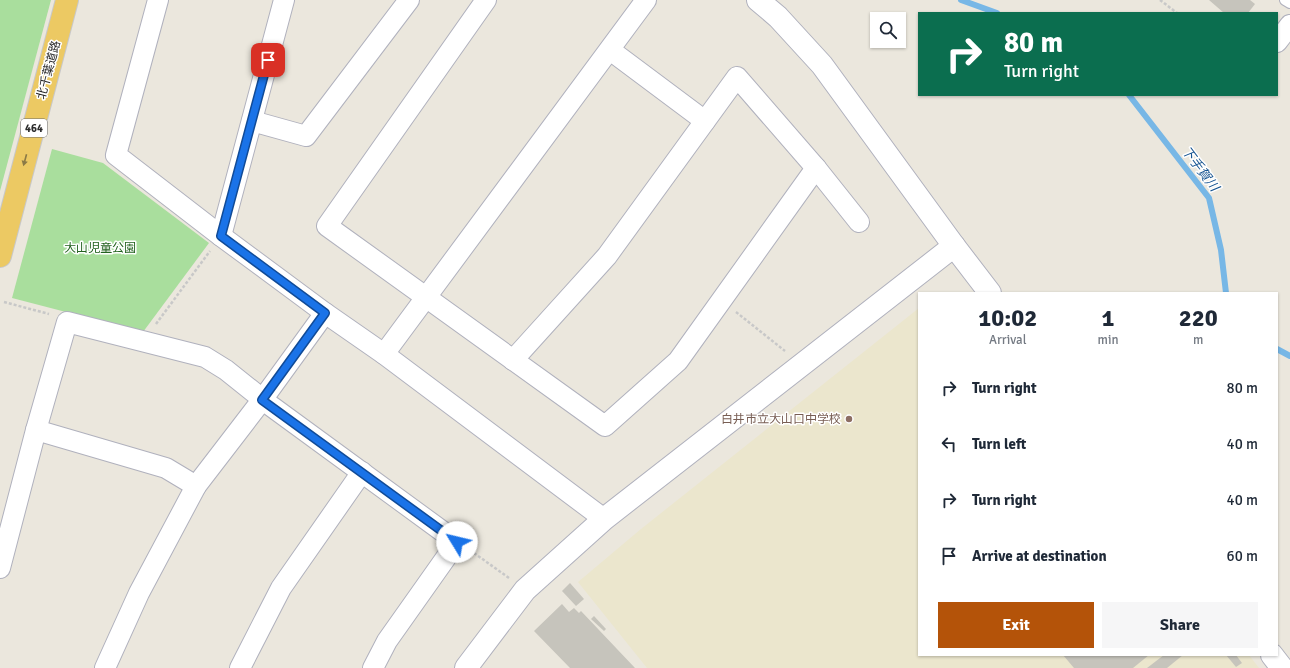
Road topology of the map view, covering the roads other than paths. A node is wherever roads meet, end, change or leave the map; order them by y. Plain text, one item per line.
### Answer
1 (68, 0) edge
2 (158, 0) edge
3 (284, 0) edge
4 (409, 0) edge
5 (486, 0) edge
6 (758, 0) edge
7 (1285, 0) edge
8 (641, 2) edge
9 (1290, 3) edge
10 (1290, 25) edge
11 (1278, 41) edge
12 (610, 50) junction
13 (252, 121) junction
14 (705, 121) junction
15 (816, 168) junction
16 (859, 222) dead end
17 (216, 243) junction
18 (954, 246) junction
19 (0, 256) edge
20 (989, 292) edge
21 (425, 298) junction
22 (325, 313) junction
23 (384, 354) junction
24 (513, 360) junction
25 (262, 400) junction
26 (36, 430) junction
27 (362, 472) junction
28 (196, 486) junction
29 (604, 520) junction
30 (0, 568) edge
31 (1273, 656) edge
32 (105, 668) edge
33 (240, 668) edge
34 (373, 668) edge
35 (466, 668) edge
36 (1282, 668) edge

1 -> 19 highway, 北千葉道路 / 464
2 - 17 street
3 - 13 street
4 - 13 street
5 - 21 street
6 - 18 street
7 - 9 lane
8 - 12 street
10 - 11 street
12 - 14 street
12 - 21 street
13 - 17 street
14 - 15 street
14 - 24 street
15 - 16 street
15 - 24 street
17 - 22 street
18 - 20 street
18 - 29 street
21 - 23 street
21 - 24 street
22 - 23 street
22 - 25 street
23 - 29 street
25 - 26 street
25 - 27 street
25 - 28 street
26 - 28 street
26 - 30 street
27 - 33 street
27 - 34 street
28 - 32 street
29 - 35 street
31 - 36 street

